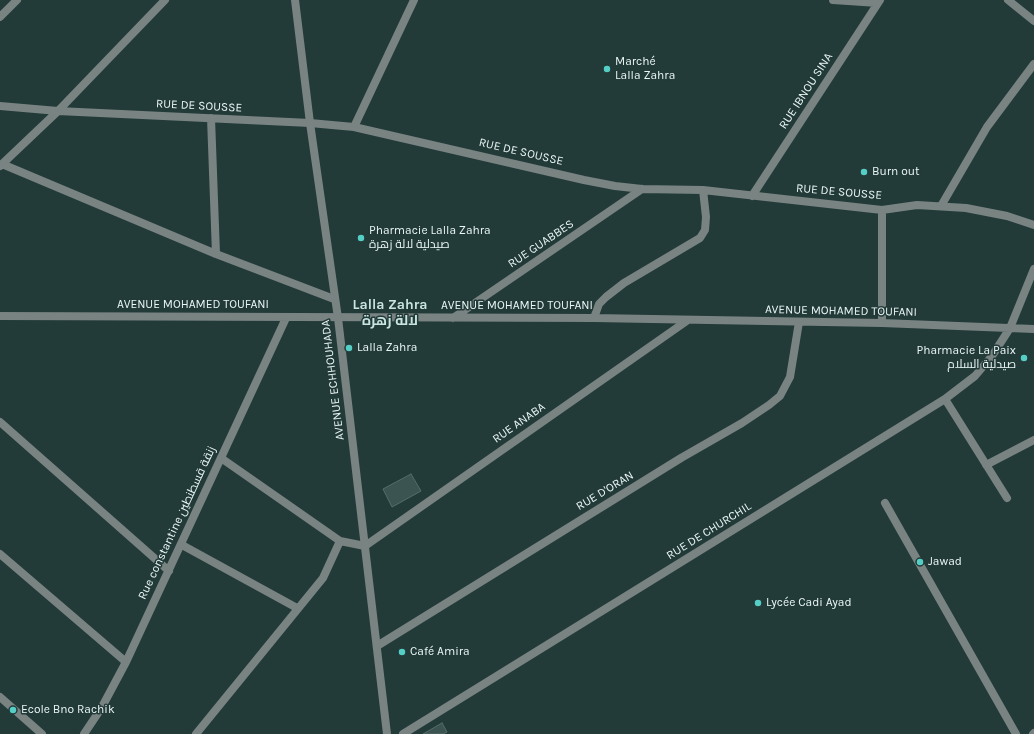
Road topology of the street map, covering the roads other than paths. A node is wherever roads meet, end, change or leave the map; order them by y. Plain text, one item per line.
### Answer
1 (17, 0) edge
2 (164, 0) edge
3 (295, 0) edge
4 (414, 0) edge
5 (833, 0) edge
6 (1008, 0) edge
7 (879, 2) edge
8 (0, 17) edge
9 (1034, 21) edge
10 (1034, 64) edge
11 (0, 106) edge
12 (58, 111) junction
13 (211, 118) junction
14 (310, 123) junction
15 (354, 127) junction
16 (1, 165) edge
17 (642, 189) junction
18 (703, 190) junction
19 (752, 196) junction
20 (941, 206) junction
21 (882, 210) junction
22 (1034, 225) edge
23 (216, 254) junction
24 (1034, 268) edge
25 (334, 299) junction
26 (0, 316) edge
27 (286, 318) junction
28 (338, 318) junction
29 (453, 318) junction
30 (594, 318) junction
31 (688, 320) junction
32 (799, 322) junction
33 (882, 323) junction
34 (1010, 328) junction
35 (1034, 329) edge
36 (945, 399) junction
37 (0, 422) edge
38 (1034, 440) edge
39 (221, 458) junction
40 (986, 465) junction
41 (1007, 498) dead end
42 (885, 503) dead end
43 (340, 541) junction
44 (182, 545) junction
45 (364, 546) junction
46 (0, 554) edge
47 (169, 571) junction
48 (297, 608) junction
49 (377, 646) junction
50 (126, 662) junction
51 (0, 696) edge
52 (42, 734) edge
53 (84, 734) edge
54 (196, 734) edge
55 (387, 734) edge
56 (402, 734) edge
57 (1016, 734) edge

1 - 8 street
2 - 12 street
3 - 14 street, AVENUE ECHHOUHADA
4 - 15 street
5 - 7 street
6 - 9 street
7 - 19 street, RUE IBNOU SINA
10 - 20 street
11 - 12 street, RUE DE SOUSSE
12 - 13 street, RUE DE SOUSSE
12 - 16 street
13 - 14 street, RUE DE SOUSSE
13 - 23 street
14 - 15 street, RUE DE SOUSSE
14 - 25 street, AVENUE ECHHOUHADA
15 - 17 street, RUE DE SOUSSE
16 - 23 street
17 - 18 street, RUE DE SOUSSE
17 - 29 street, RUE GUABBES
18 - 19 street, RUE DE SOUSSE
18 - 30 street
19 - 21 street, RUE DE SOUSSE
20 - 21 street, RUE DE SOUSSE
20 - 22 street, RUE DE SOUSSE
21 - 33 street
23 - 25 street
24 - 34 street, RUE DE CHURCHIL
25 - 28 street, AVENUE ECHHOUHADA
26 - 27 street, AVENUE MOHAMED TOUFANI
27 - 28 street, AVENUE MOHAMED TOUFANI
27 - 39 street, Rue constantine زنقة قسطنطين
28 - 29 street, AVENUE MOHAMED TOUFANI
28 - 45 street, AVENUE ECHHOUHADA
29 - 30 street, AVENUE MOHAMED TOUFANI
30 - 31 street, AVENUE MOHAMED TOUFANI
31 - 32 street, AVENUE MOHAMED TOUFANI
31 - 45 street, RUE ANABA
32 - 33 street, AVENUE MOHAMED TOUFANI
32 - 49 street, RUE D'ORAN
33 - 34 street, AVENUE MOHAMED TOUFANI
34 - 35 street, AVENUE MOHAMED TOUFANI
34 - 36 street, RUE DE CHURCHIL
36 - 40 street
36 - 56 street, RUE DE CHURCHIL
37 - 47 street
38 - 40 street
39 - 43 street
39 - 44 street, Rue constantine زنقة قسطنطين
40 - 41 street
42 - 57 street
43 - 45 street
43 - 48 street
44 - 47 street, Rue constantine زنقة قسطنطين
44 - 48 street
45 - 49 street, AVENUE ECHHOUHADA
46 - 50 street
47 - 50 street, Rue constantine زنقة قسطنطين
48 - 54 street
49 - 55 street, AVENUE ECHHOUHADA
50 - 53 street, Rue constantine زنقة قسطنطين
51 - 52 street

